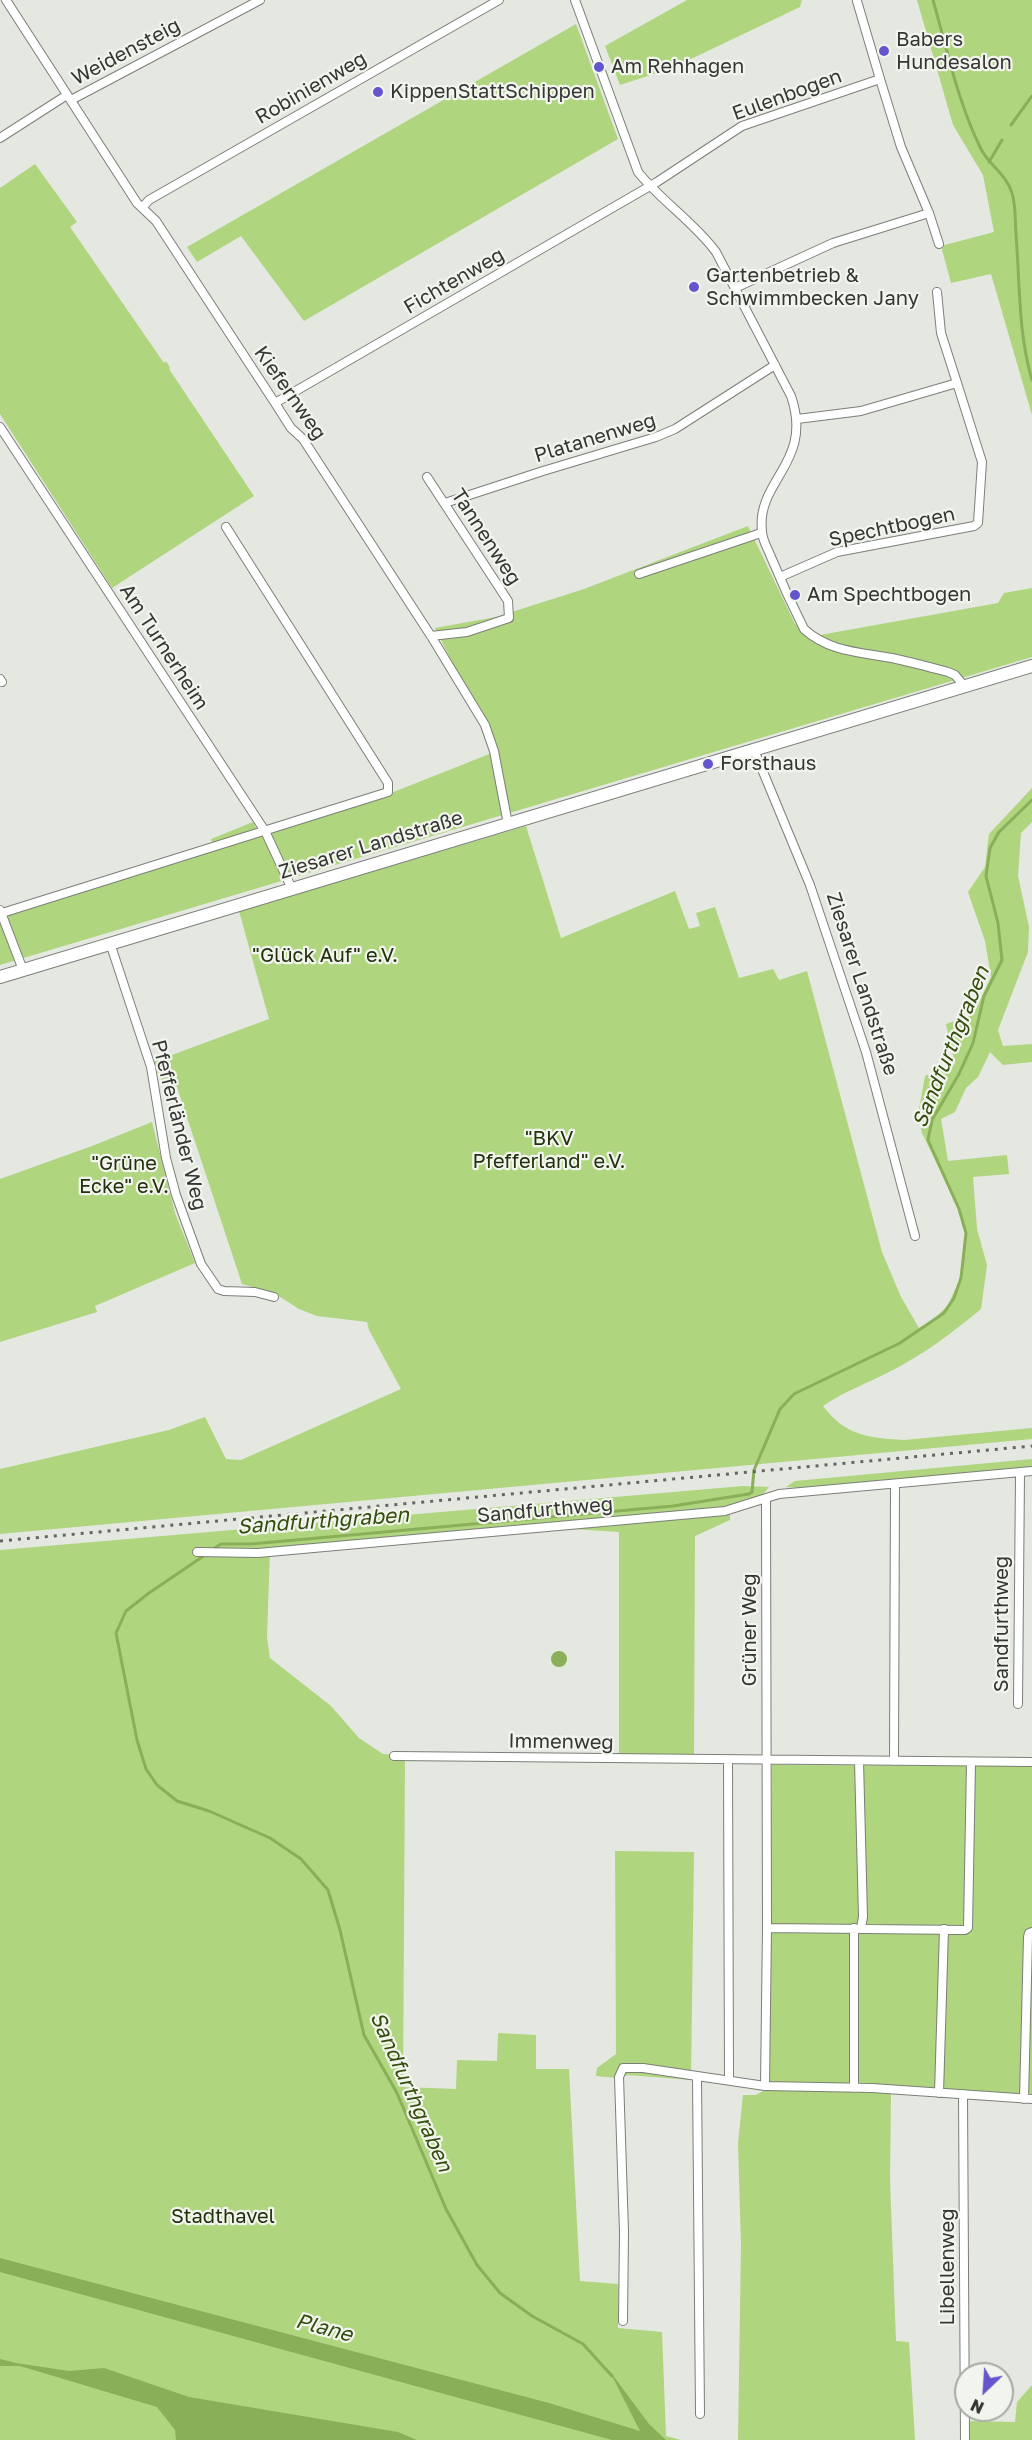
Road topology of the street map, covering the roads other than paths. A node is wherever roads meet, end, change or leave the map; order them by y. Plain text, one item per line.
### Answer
1 (6, 0) edge
2 (260, 0) edge
3 (499, 0) edge
4 (574, 0) edge
5 (857, 1) edge
6 (880, 79) junction
7 (69, 98) junction
8 (0, 138) edge
9 (649, 185) junction
10 (142, 208) junction
11 (929, 213) junction
12 (939, 244) dead end
13 (735, 288) junction
14 (937, 292) dead end
15 (776, 365) junction
16 (957, 383) junction
17 (275, 403) junction
18 (797, 419) junction
19 (0, 427) edge
20 (428, 477) dead end
21 (445, 503) junction
22 (226, 527) dead end
23 (761, 532) junction
24 (639, 574) dead end
25 (780, 577) junction
26 (431, 636) junction
27 (1032, 666) edge
28 (964, 686) junction
29 (754, 750) junction
30 (508, 824) junction
31 (266, 831) junction
32 (292, 889) junction
33 (1, 912) edge
34 (110, 944) junction
35 (23, 970) junction
36 (0, 977) edge
37 (915, 1236) dead end
38 (274, 1297) dead end
39 (1032, 1472) edge
40 (1020, 1473) junction
41 (894, 1485) junction
42 (766, 1500) junction
43 (197, 1552) dead end
44 (1018, 1704) dead end
45 (394, 1756) dead end
46 (728, 1760) junction
47 (767, 1760) junction
48 (860, 1761) junction
49 (894, 1761) junction
50 (971, 1762) junction
51 (1032, 1762) edge
52 (767, 1928) junction
53 (858, 1928) junction
54 (944, 1929) junction
55 (1032, 1932) edge
56 (697, 2077) junction
57 (729, 2080) junction
58 (765, 2086) junction
59 (854, 2088) junction
60 (939, 2093) junction
61 (963, 2094) junction
62 (1028, 2099) edge
63 (623, 2321) dead end
64 (700, 2414) dead end
65 (965, 2440) edge

1 - 7 street, Kiefernweg
2 - 7 street, Weidensteig
3 - 10 street, Robinienweg
4 - 9 street
5 - 6 street
6 - 9 street, Eulenbogen
6 - 11 street
7 - 8 street, Weidensteig
7 - 10 street, Kiefernweg
9 - 13 street
9 - 17 street, Fichtenweg
10 - 17 street, Kiefernweg
11 - 12 street
11 - 13 street
13 - 15 street
14 - 16 street, Spechtbogen
15 - 18 street
15 - 21 street, Platanenweg
16 - 18 street
16 - 25 street, Spechtbogen
17 - 26 street, Kiefernweg
18 - 23 street
19 - 31 street, Am Turnerheim
20 - 21 street, Tannenweg
21 - 26 street, Tannenweg
22 - 31 street
23 - 24 street
23 - 25 street
25 - 28 street
26 - 30 street, Kiefernweg
27 - 28 main road, Ziesarer Landstraße
28 - 29 main road, Ziesarer Landstraße
29 - 30 main road, Ziesarer Landstraße
29 - 37 street, Ziesarer Landstraße
30 - 32 main road, Ziesarer Landstraße
31 - 32 street, Am Turnerheim
31 - 33 street
32 - 34 main road, Ziesarer Landstraße
33 - 35 street
34 - 35 main road, Ziesarer Landstraße
34 - 38 street, Pfefferländer Weg
35 - 36 main road, Ziesarer Landstraße
39 - 40 street, Sandfurthweg
40 - 41 street, Sandfurthweg
40 - 44 street, Sandfurthweg
41 - 42 street, Sandfurthweg
41 - 49 street
42 - 43 street, Sandfurthweg
42 - 47 street, Grüner Weg
45 - 46 street, Immenweg
46 - 47 street, Immenweg
46 - 57 street
47 - 48 street, Immenweg
47 - 52 street
48 - 49 street, Immenweg
48 - 53 street
49 - 50 street, Immenweg
50 - 51 street, Immenweg
50 - 54 street
52 - 53 street
52 - 58 street
53 - 54 street
53 - 59 street
54 - 60 street
55 - 62 street
56 - 57 street
56 - 63 street
56 - 64 street
57 - 58 street
58 - 59 street
59 - 60 street
60 - 61 street
61 - 62 street
61 - 65 street, Libellenweg

